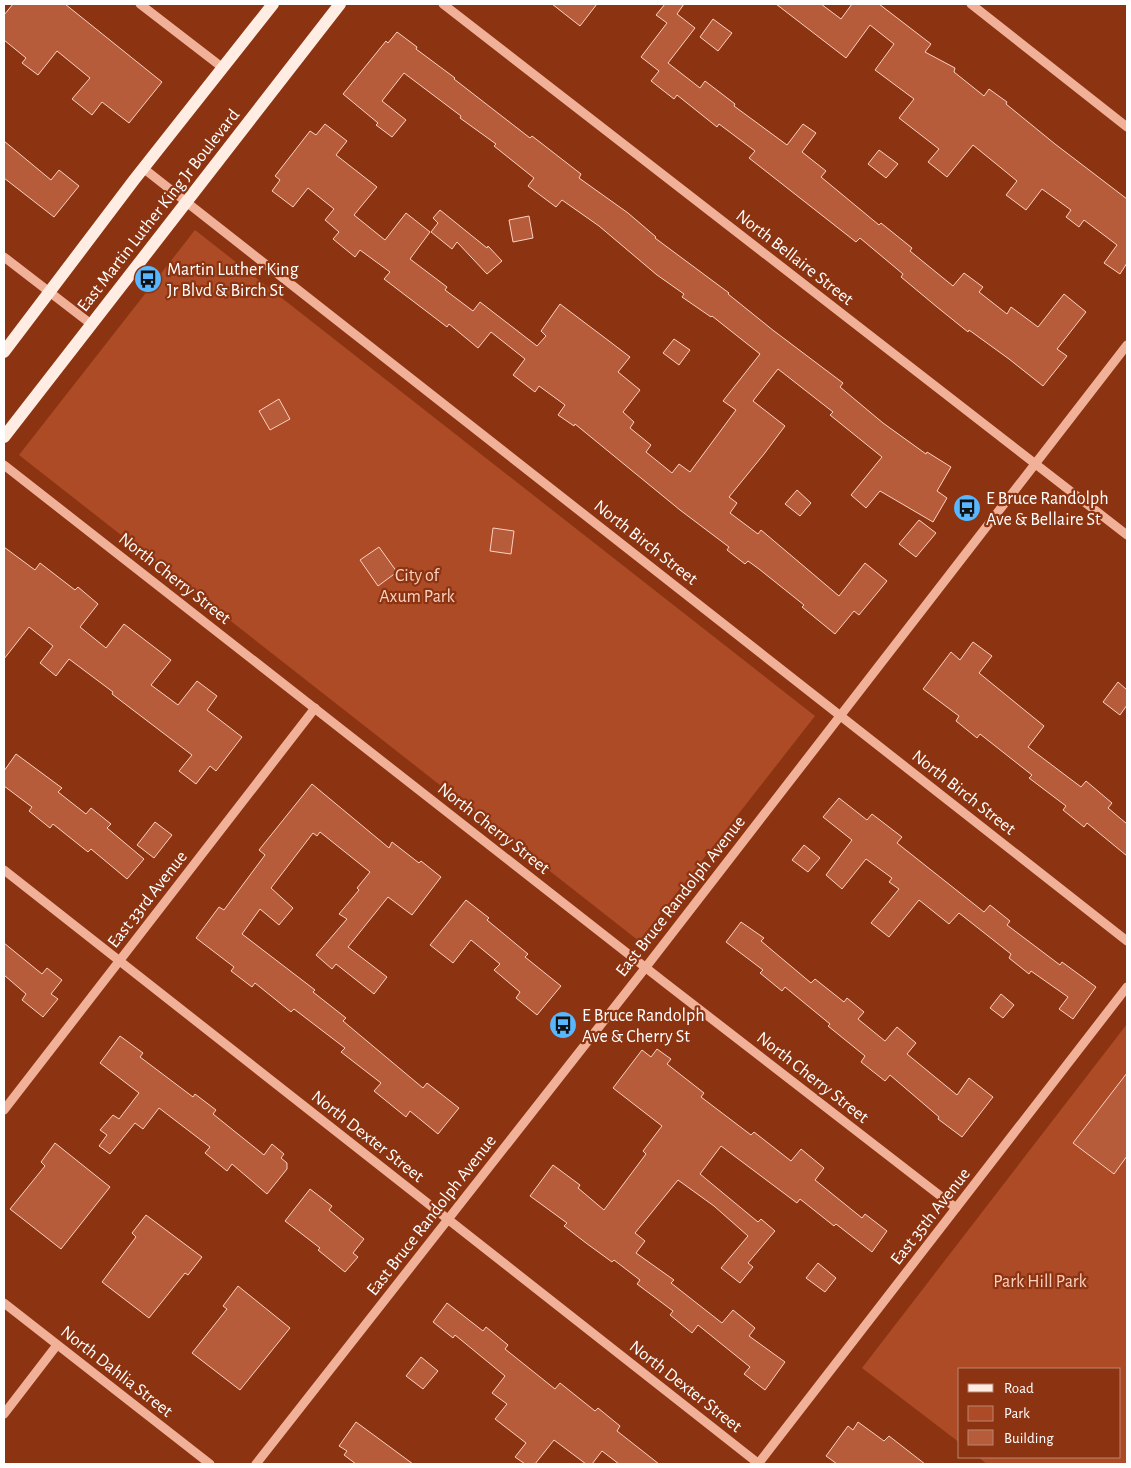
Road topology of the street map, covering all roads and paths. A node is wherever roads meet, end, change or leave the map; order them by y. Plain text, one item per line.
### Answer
1 (140, 4) edge
2 (273, 4) edge
3 (340, 4) edge
4 (443, 4) edge
5 (971, 4) edge
6 (223, 68) junction
7 (1127, 127) edge
8 (143, 168) junction
9 (186, 201) junction
10 (4, 256) edge
11 (50, 292) junction
12 (91, 324) junction
13 (1127, 345) edge
14 (4, 352) edge
15 (4, 437) edge
16 (1036, 464) junction
17 (4, 465) edge
18 (1127, 535) edge
19 (315, 708) junction
20 (841, 715) junction
21 (4, 870) edge
22 (1127, 941) edge
23 (120, 961) junction
24 (646, 968) junction
25 (1127, 987) edge
26 (4, 1110) edge
27 (956, 1208) junction
28 (449, 1220) junction
29 (4, 1304) edge
30 (57, 1345) junction
31 (4, 1414) edge
32 (210, 1464) edge
33 (256, 1464) edge
34 (759, 1464) edge

1 - 6 street
2 - 6 main road, East Martin Luther King Jr Boulevard
3 - 9 main road, East Martin Luther King Jr Boulevard
4 - 16 street, North Bellaire Street
5 - 7 street
6 - 8 main road, East Martin Luther King Jr Boulevard
8 - 9 street, North Birch Street
8 - 11 main road, East Martin Luther King Jr Boulevard
9 - 12 main road, East Martin Luther King Jr Boulevard
9 - 20 street, North Birch Street
10 - 11 street
11 - 12 street
11 - 14 main road, East Martin Luther King Jr Boulevard
12 - 15 main road, East Martin Luther King Jr Boulevard
13 - 16 street, East Bruce Randolph Avenue
16 - 18 street, North Bellaire Street
16 - 20 street, East Bruce Randolph Avenue
17 - 19 street, North Cherry Street
19 - 23 street, East 33rd Avenue
19 - 24 street, North Cherry Street
20 - 22 street, North Birch Street
20 - 24 street, East Bruce Randolph Avenue
21 - 23 street, North Dexter Street
23 - 26 street, East 33rd Avenue
23 - 28 street, North Dexter Street
24 - 27 street, North Cherry Street
24 - 28 street, East Bruce Randolph Avenue
25 - 27 street, East 35th Avenue
27 - 34 street, East 35th Avenue
28 - 33 street, East Bruce Randolph Avenue
28 - 34 street, North Dexter Street
29 - 30 street, North Dahlia Street
30 - 31 street
30 - 32 street, North Dahlia Street

